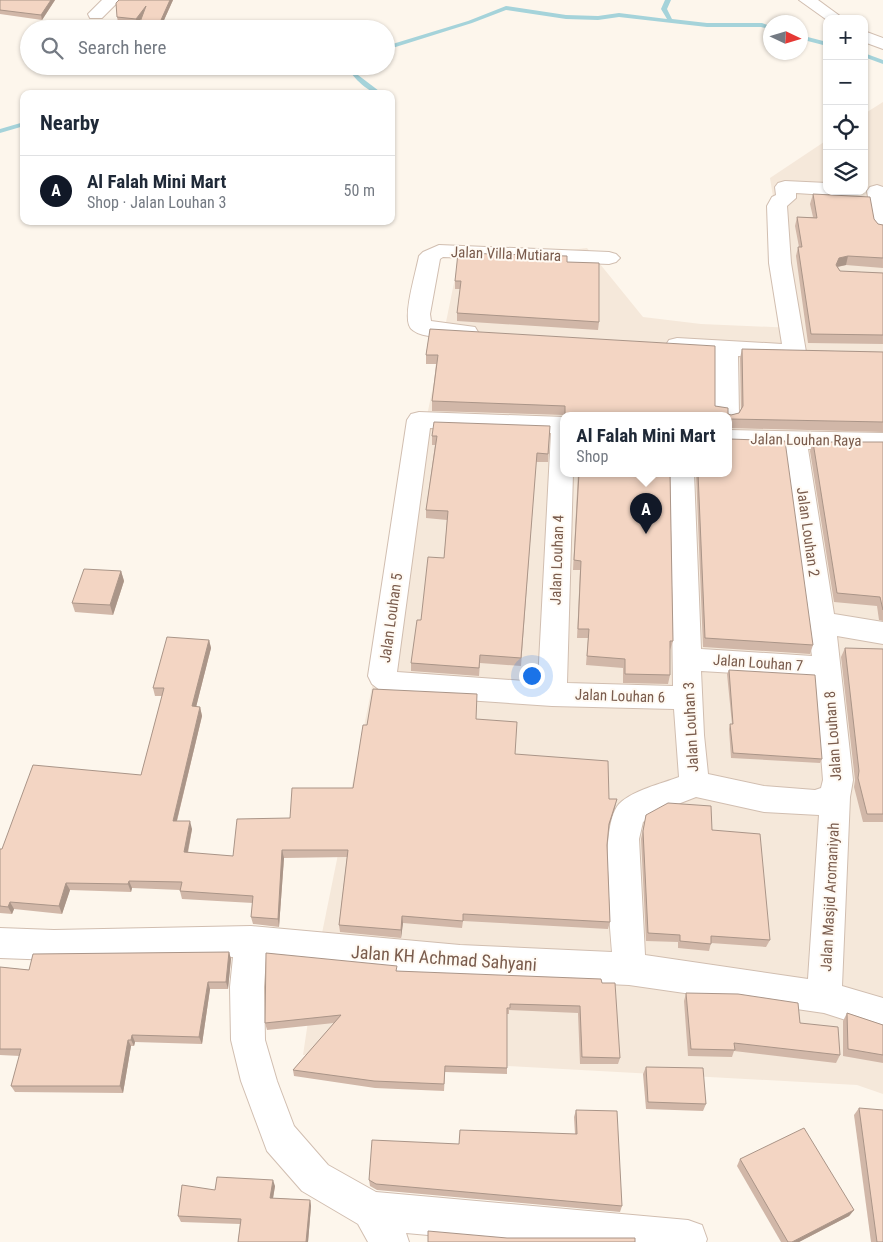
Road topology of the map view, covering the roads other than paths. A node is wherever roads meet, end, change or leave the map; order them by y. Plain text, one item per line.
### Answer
1 (112, 0) edge
2 (807, 0) edge
3 (96, 14) dead end
4 (830, 15) edge
5 (868, 38) edge
6 (883, 44) edge
7 (823, 189) edge
8 (875, 191) edge
9 (883, 227) edge
10 (609, 258) dead end
11 (491, 334) edge
12 (655, 344) edge
13 (726, 348) junction
14 (727, 412) edge
15 (560, 425) edge
16 (732, 438) edge
17 (795, 441) junction
18 (883, 441) edge
19 (561, 477) edge
20 (682, 477) edge
21 (821, 623) junction
22 (883, 633) edge
23 (688, 659) junction
24 (828, 668) junction
25 (552, 694) junction
26 (689, 698) junction
27 (695, 784) junction
28 (835, 797) junction
29 (251, 941) junction
30 (0, 943) edge
31 (629, 969) junction
32 (824, 997) junction
33 (883, 1015) edge
34 (371, 1211) junction
35 (688, 1239) dead end
36 (390, 1242) edge

1 - 3 street
2 - 4 street
5 - 6 street
7 - 13 street
8 - 9 street
10 - 11 street, Jalan Villa Mutiara
12 - 13 street
13 - 14 street
15 - 25 street, Jalan Louhan 5
16 - 17 street, Jalan Louhan Raya
17 - 18 street, Jalan Louhan Raya
17 - 21 street, Jalan Louhan 2
19 - 25 street, Jalan Louhan 4
20 - 23 street, Jalan Louhan 3
21 - 22 street
21 - 24 street, Jalan Louhan 8
23 - 24 street, Jalan Louhan 7
23 - 26 street, Jalan Louhan 3
24 - 28 street, Jalan Louhan 8
25 - 26 street, Jalan Louhan 6
26 - 27 street, Jalan Louhan 3
27 - 28 street, Jalan Louhan 8
27 - 31 street, Jalan Louhan 3
28 - 32 street, Jalan Masjid Aromaniyah
29 - 30 street, Jalan KH Achmad Sahyani
29 - 31 street, Jalan KH Achmad Sahyani
29 - 34 street
31 - 32 street, Jalan KH Achmad Sahyani
32 - 33 street, Jalan KH Achmad Sahyani
34 - 35 street
34 - 36 street

